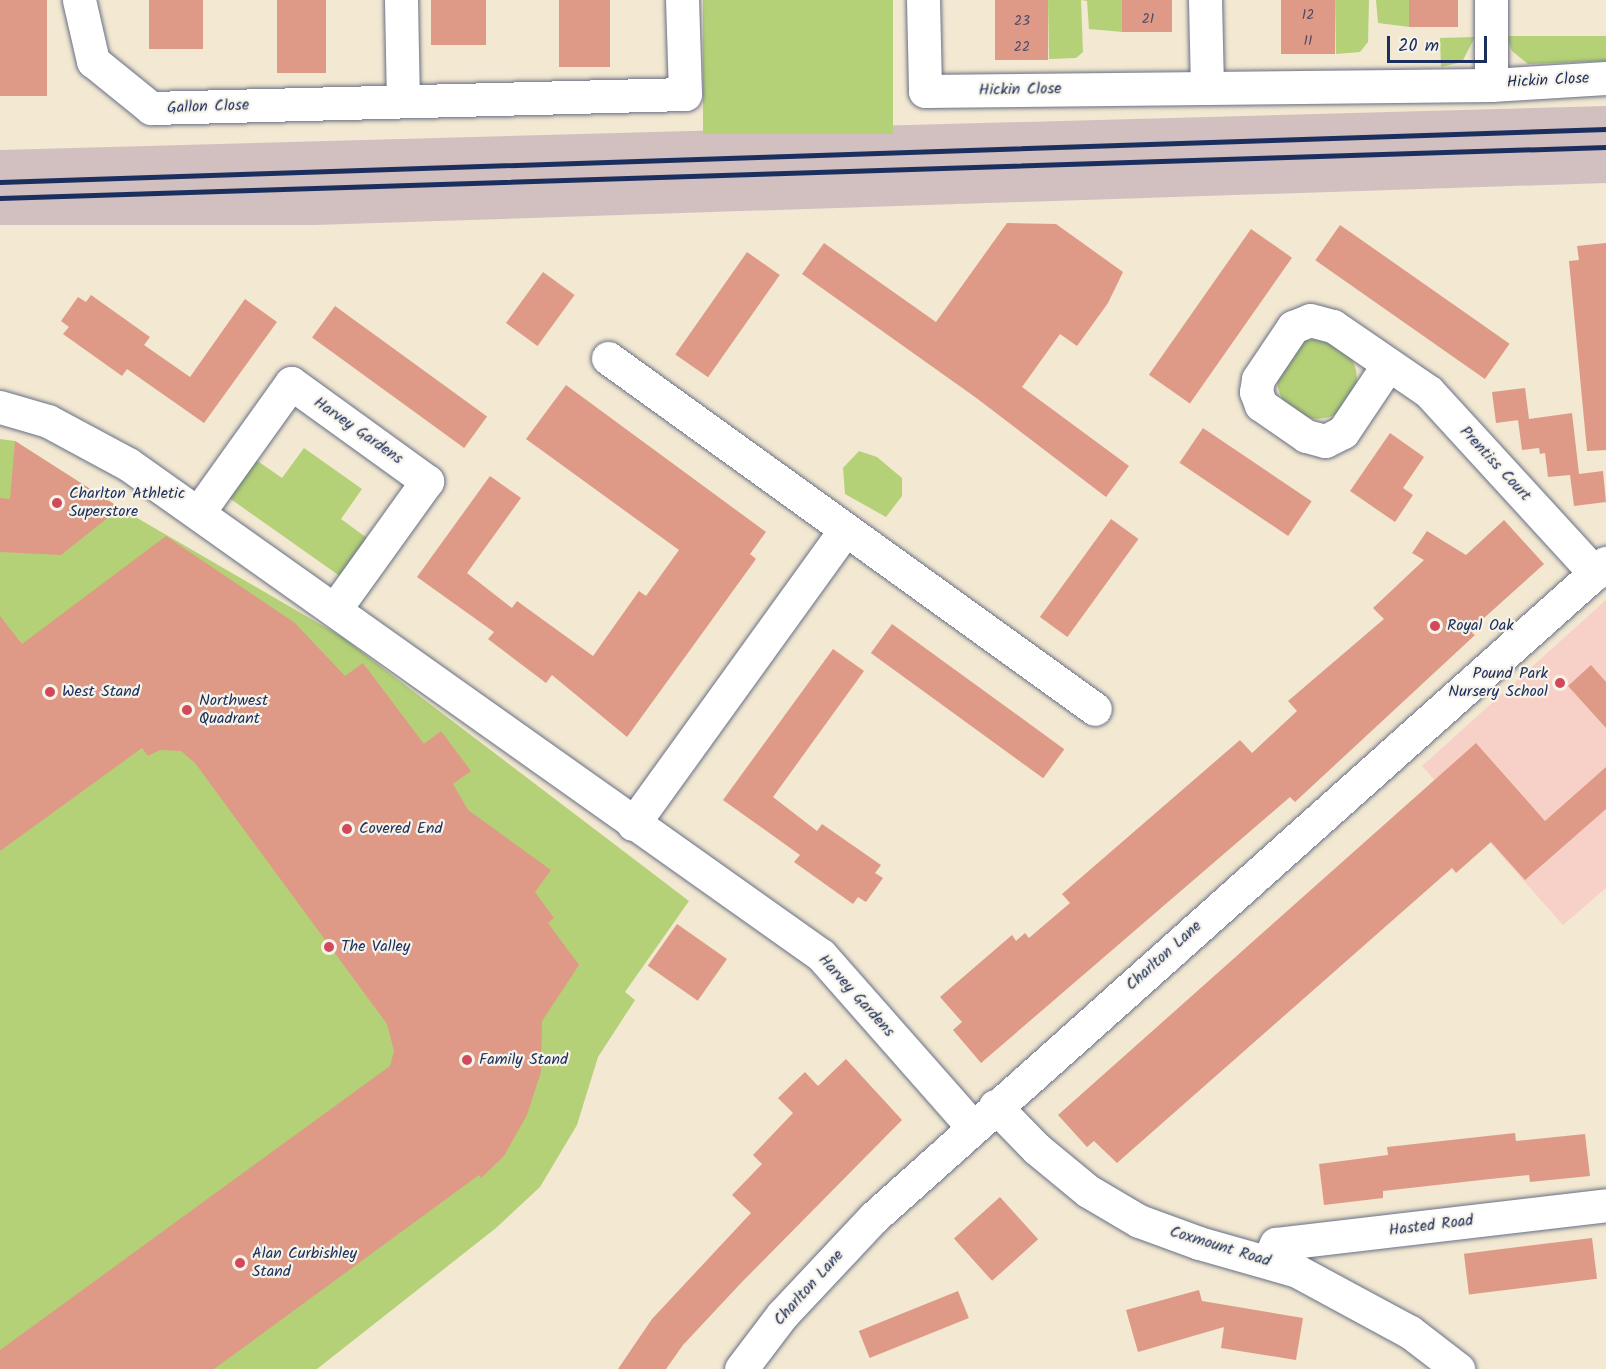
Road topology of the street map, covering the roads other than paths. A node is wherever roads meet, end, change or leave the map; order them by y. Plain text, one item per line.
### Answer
1 (79, 0) edge
2 (401, 0) edge
3 (682, 0) edge
4 (923, 0) edge
5 (1205, 0) edge
6 (1491, 0) edge
7 (1606, 78) edge
8 (1491, 85) junction
9 (1207, 88) junction
10 (403, 100) junction
11 (608, 358) dead end
12 (1388, 365) dead end
13 (1, 403) edge
14 (198, 513) junction
15 (845, 530) junction
16 (1600, 568) edge
17 (335, 609) junction
18 (1095, 709) dead end
19 (633, 824) junction
20 (983, 1116) junction
21 (1606, 1205) edge
22 (1268, 1261) junction
23 (741, 1369) edge
24 (1458, 1369) edge

1 - 10 street, Gallon Close
2 - 10 street
3 - 10 street, Gallon Close
4 - 9 street, Hickin Close
5 - 9 street
6 - 8 street, Hickin Close
7 - 8 street, Hickin Close
8 - 9 street, Hickin Close
11 - 15 street
12 - 16 street, Prentiss Court
13 - 14 street, Harvey Gardens
14 - 17 street, Harvey Gardens
14 - 17 street, Harvey Gardens
15 - 18 street
15 - 19 street
16 - 20 street, Charlton Lane
17 - 19 street, Harvey Gardens
19 - 20 street, Harvey Gardens
20 - 22 street, Coxmount Road
20 - 23 street, Charlton Lane
21 - 22 street, Hasted Road
22 - 24 street, Coxmount Road

